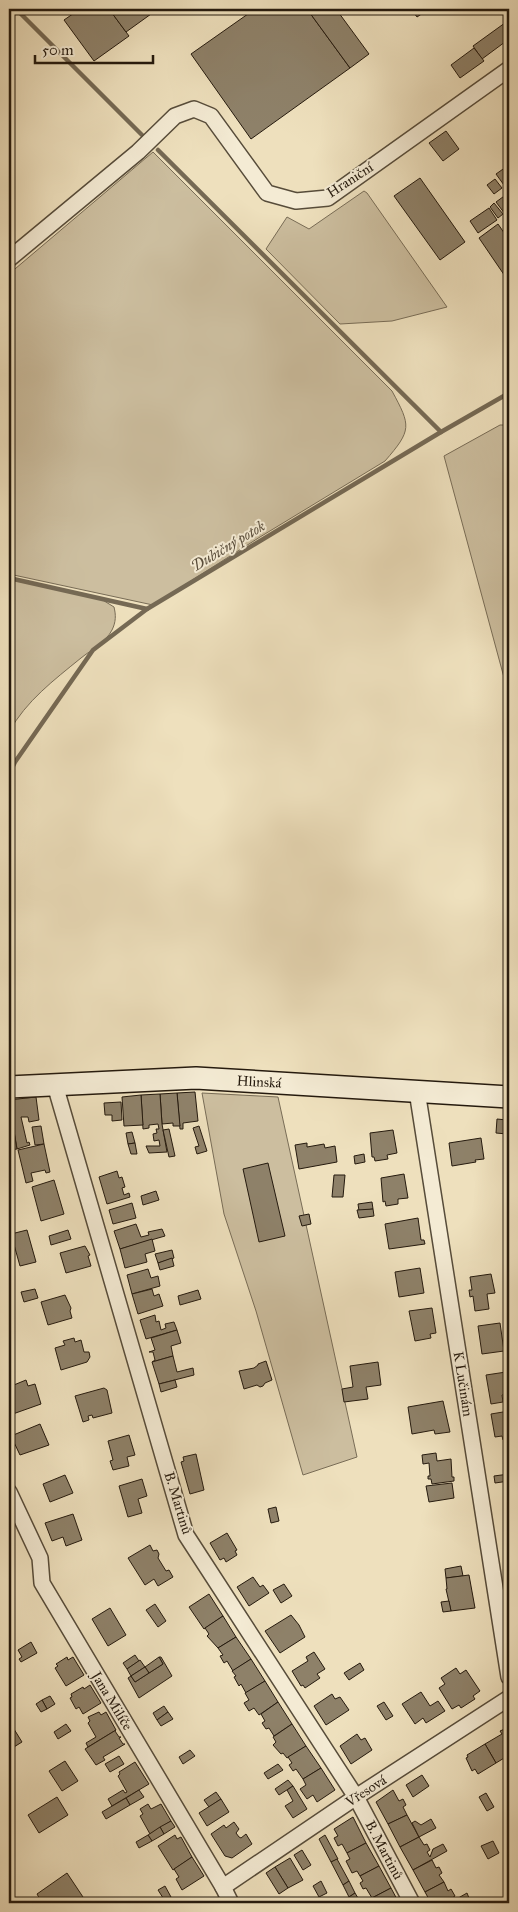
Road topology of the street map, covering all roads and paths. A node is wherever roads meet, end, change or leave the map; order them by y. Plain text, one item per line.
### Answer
1 (509, 69) edge
2 (9, 259) edge
3 (55, 1085) junction
4 (9, 1087) edge
5 (418, 1091) junction
6 (509, 1097) edge
7 (9, 1492) edge
8 (509, 1677) edge
9 (509, 1698) edge
10 (356, 1798) junction
11 (223, 1887) junction
12 (231, 1903) edge
13 (412, 1903) edge

1 - 2 street, Hraniční
3 - 4 street, Hlinská
3 - 5 street, Hlinská
3 - 10 street, B. Martinů
5 - 6 street, Hlinská
5 - 8 street, K Lučinám
7 - 11 street, Jana Milíče
9 - 10 street, Vřesová
10 - 11 street, Vřesová
10 - 13 street, B. Martinů
11 - 12 street, Jana Milíče

